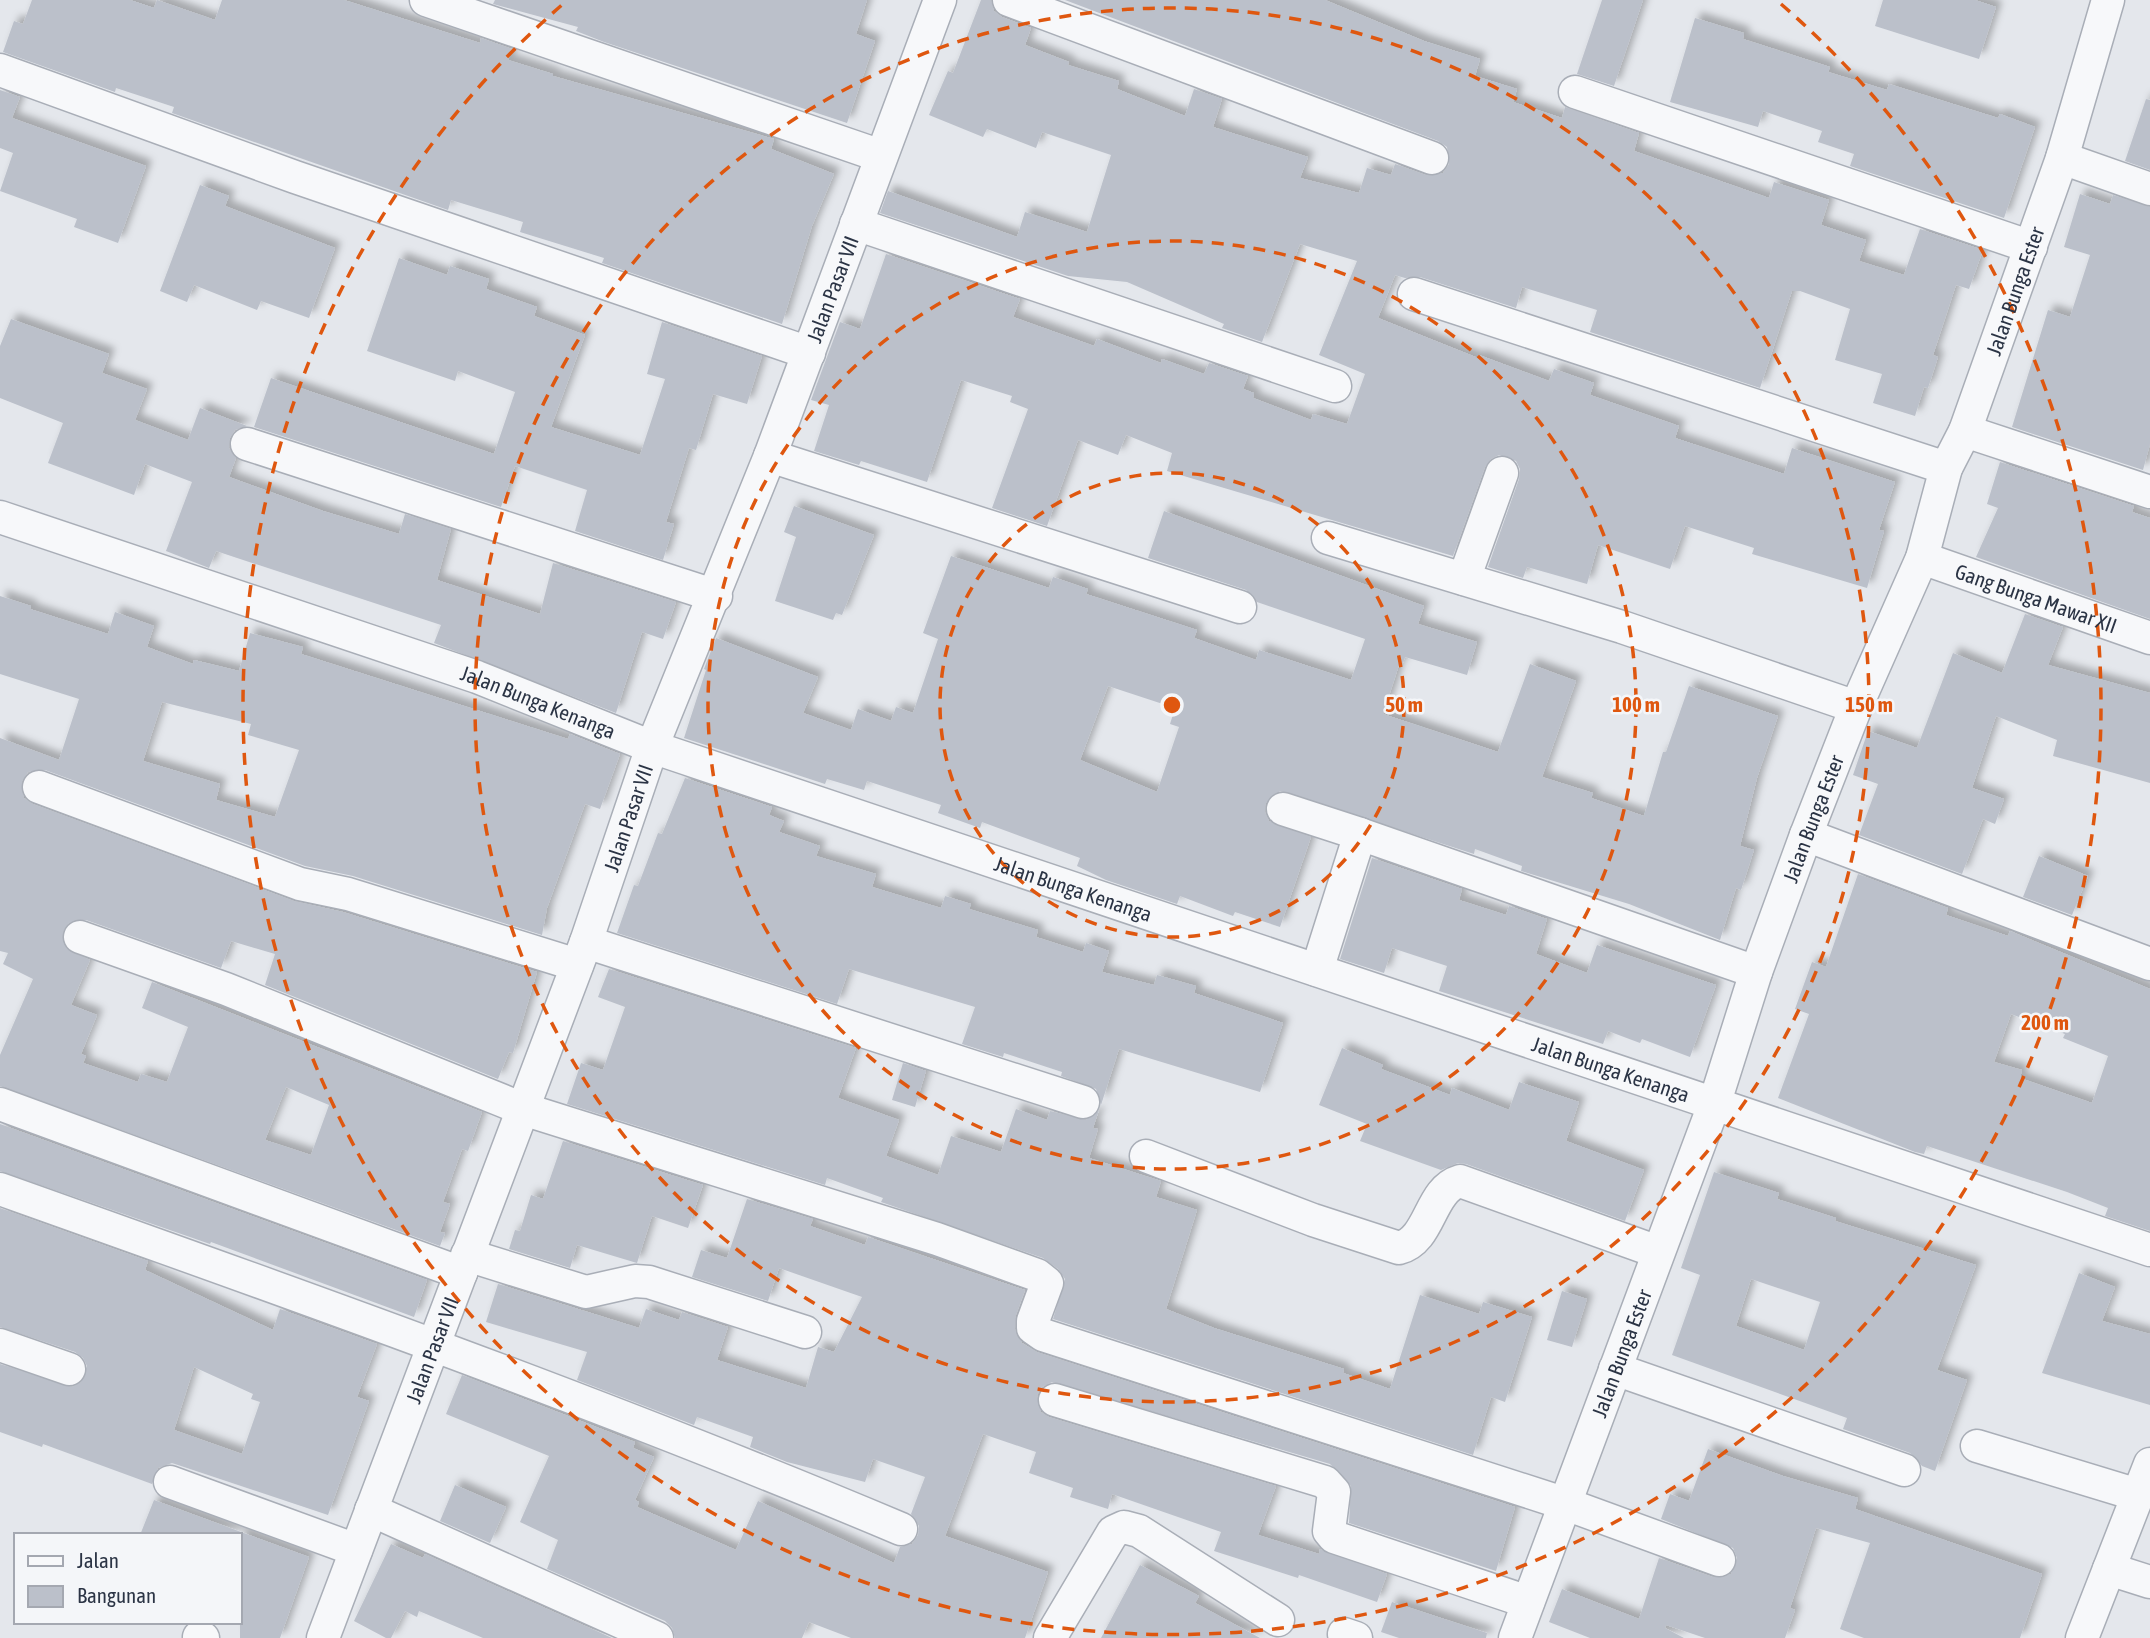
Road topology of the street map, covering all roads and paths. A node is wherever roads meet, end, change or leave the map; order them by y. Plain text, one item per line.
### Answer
1 (426, 0) edge
2 (940, 0) edge
3 (1009, 0) edge
4 (2108, 0) edge
5 (0, 70) edge
6 (1575, 92) dead end
7 (881, 156) junction
8 (1432, 158) dead end
9 (2062, 158) junction
10 (2150, 189) edge
11 (856, 224) junction
12 (2031, 247) junction
13 (1414, 294) dead end
14 (809, 353) junction
15 (1335, 386) dead end
16 (1965, 431) junction
17 (247, 444) dead end
18 (770, 456) junction
19 (1946, 468) junction
20 (1502, 473) dead end
21 (2150, 492) edge
22 (0, 517) edge
23 (1328, 538) dead end
24 (1922, 558) junction
25 (1464, 579) junction
26 (716, 596) junction
27 (1240, 607) dead end
28 (2150, 638) edge
29 (1856, 707) junction
30 (652, 747) junction
31 (40, 787) dead end
32 (1283, 809) dead end
33 (1360, 835) junction
34 (1806, 835) junction
35 (80, 937) dead end
36 (582, 954) junction
37 (2150, 964) edge
38 (1317, 970) junction
39 (1756, 972) junction
40 (1083, 1102) dead end
41 (1715, 1102) junction
42 (0, 1104) edge
43 (523, 1110) junction
44 (1146, 1156) dead end
45 (0, 1189) edge
46 (2150, 1250) edge
47 (1658, 1252) junction
48 (464, 1264) junction
49 (805, 1332) dead end
50 (435, 1343) junction
51 (0, 1345) edge
52 (69, 1369) dead end
53 (1615, 1369) junction
54 (1055, 1400) dead end
55 (1977, 1446) dead end
56 (2150, 1464) edge
57 (1904, 1471) dead end
58 (170, 1482) dead end
59 (2138, 1495) junction
60 (1563, 1503) junction
61 (371, 1510) junction
62 (901, 1529) dead end
63 (356, 1550) junction
64 (1719, 1560) dead end
65 (2109, 1569) junction
66 (2150, 1582) edge
67 (1528, 1602) junction
68 (1278, 1620) dead end
69 (323, 1638) edge
70 (657, 1638) edge
71 (1050, 1638) edge
72 (1515, 1638) edge
73 (2082, 1638) edge

1 - 7 street
2 - 7 street, Jalan Pasar VII
3 - 8 street
4 - 9 street, Jalan Bunga Ester
5 - 14 street
6 - 12 street
7 - 11 street, Jalan Pasar VII
9 - 10 street
9 - 12 street, Jalan Bunga Ester
11 - 14 street, Jalan Pasar VII
11 - 15 street
12 - 16 street, Jalan Bunga Ester
13 - 19 street
14 - 18 street, Jalan Pasar VII
16 - 19 street, Jalan Bunga Ester
16 - 21 street
17 - 26 street
18 - 26 street, Jalan Pasar VII
18 - 27 street
19 - 24 street, Jalan Bunga Ester
20 - 25 street
22 - 30 street, Jalan Bunga Kenanga
23 - 25 street
24 - 28 street, Gang Bunga Mawar XII
24 - 29 street, Jalan Bunga Ester
25 - 29 street
26 - 30 street, Jalan Pasar VII
29 - 34 street, Jalan Bunga Ester
30 - 36 street, Jalan Pasar VII
30 - 38 street, Jalan Bunga Kenanga
31 - 36 street
32 - 33 street
33 - 38 street
33 - 39 street
34 - 37 street
34 - 39 street, Jalan Bunga Ester
35 - 43 street
36 - 40 street
36 - 43 street, Jalan Pasar VII
38 - 41 street, Jalan Bunga Kenanga
39 - 41 street, Jalan Bunga Ester
41 - 46 street, Jalan Bunga Kenanga
41 - 47 street, Jalan Bunga Ester
42 - 48 street
43 - 48 street, Jalan Pasar VII
43 - 60 street
44 - 47 street
45 - 50 street
47 - 53 street, Jalan Bunga Ester
48 - 49 street
48 - 50 street, Jalan Pasar VII
50 - 61 street, Jalan Pasar VII
50 - 62 street
51 - 52 street
53 - 57 street
53 - 60 street, Jalan Bunga Ester
54 - 67 street
55 - 59 street
56 - 59 street
58 - 63 street
59 - 65 street
60 - 64 street
60 - 67 street, Jalan Bunga Ester
61 - 63 street, Jalan Pasar VII
61 - 70 street
63 - 69 street, Jalan Pasar VII
65 - 66 street
65 - 73 street
67 - 72 street, Jalan Bunga Ester
68 - 71 street

